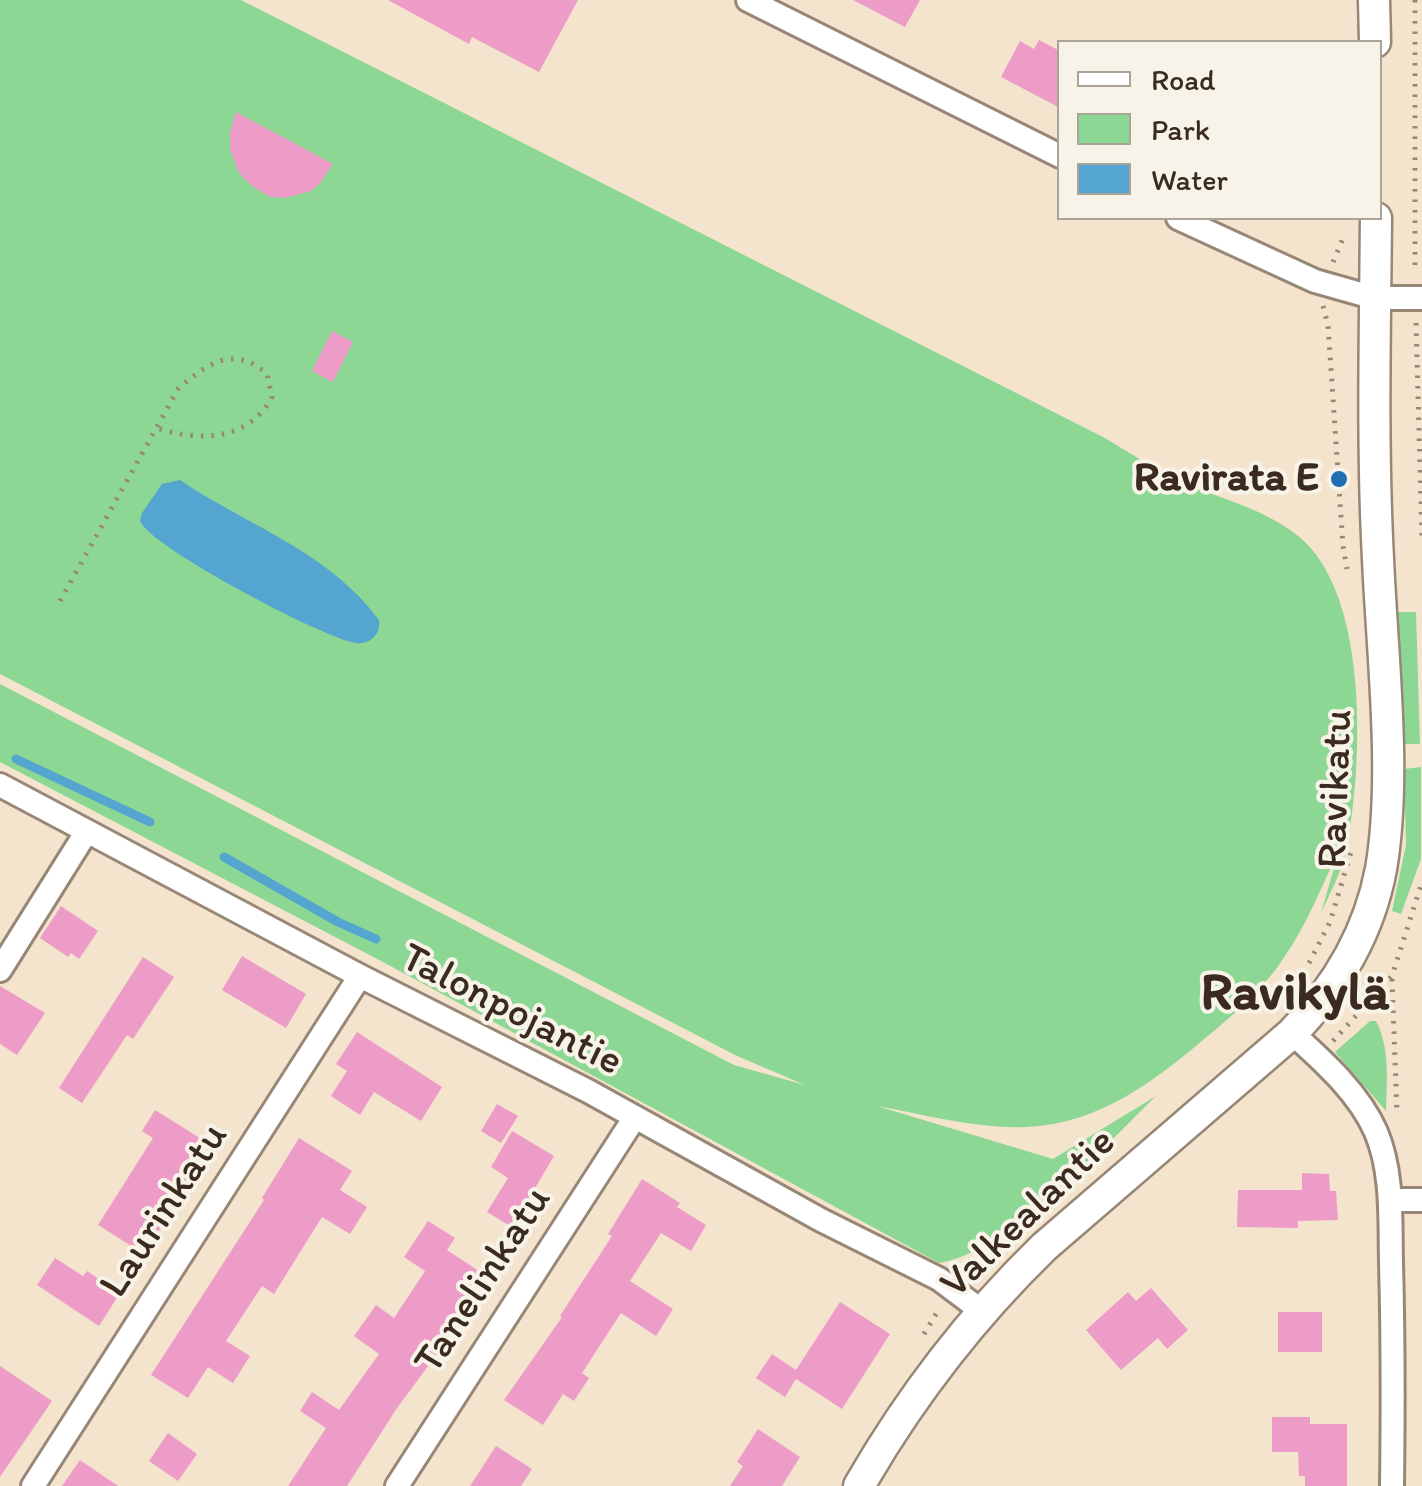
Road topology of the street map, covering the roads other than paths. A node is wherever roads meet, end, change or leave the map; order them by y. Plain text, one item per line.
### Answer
1 (1374, 0) edge
2 (755, 2) edge
3 (1375, 40) edge
4 (1057, 154) edge
5 (1182, 220) edge
6 (1376, 220) edge
7 (1418, 288) edge
8 (1375, 298) junction
9 (0, 784) edge
10 (87, 831) junction
11 (0, 970) edge
12 (360, 976) junction
13 (1292, 1032) junction
14 (635, 1117) junction
15 (1390, 1200) junction
16 (1422, 1200) edge
17 (983, 1312) junction
18 (32, 1486) edge
19 (397, 1486) edge
20 (859, 1486) edge
21 (1392, 1486) edge

1 - 3 street
2 - 4 street
5 - 8 street
6 - 8 street, Ravikatu
7 - 8 street
8 - 13 street, Ravikatu
9 - 10 street, Talonpojantie
10 - 11 street
10 - 12 street, Talonpojantie
12 - 14 street, Talonpojantie
12 - 18 street, Laurinkatu
13 - 15 street
13 - 17 street, Valkealantie
14 - 17 street, Talonpojantie
14 - 19 street, Tanelinkatu
15 - 16 street
15 - 21 street
17 - 20 street, Valkealantie

